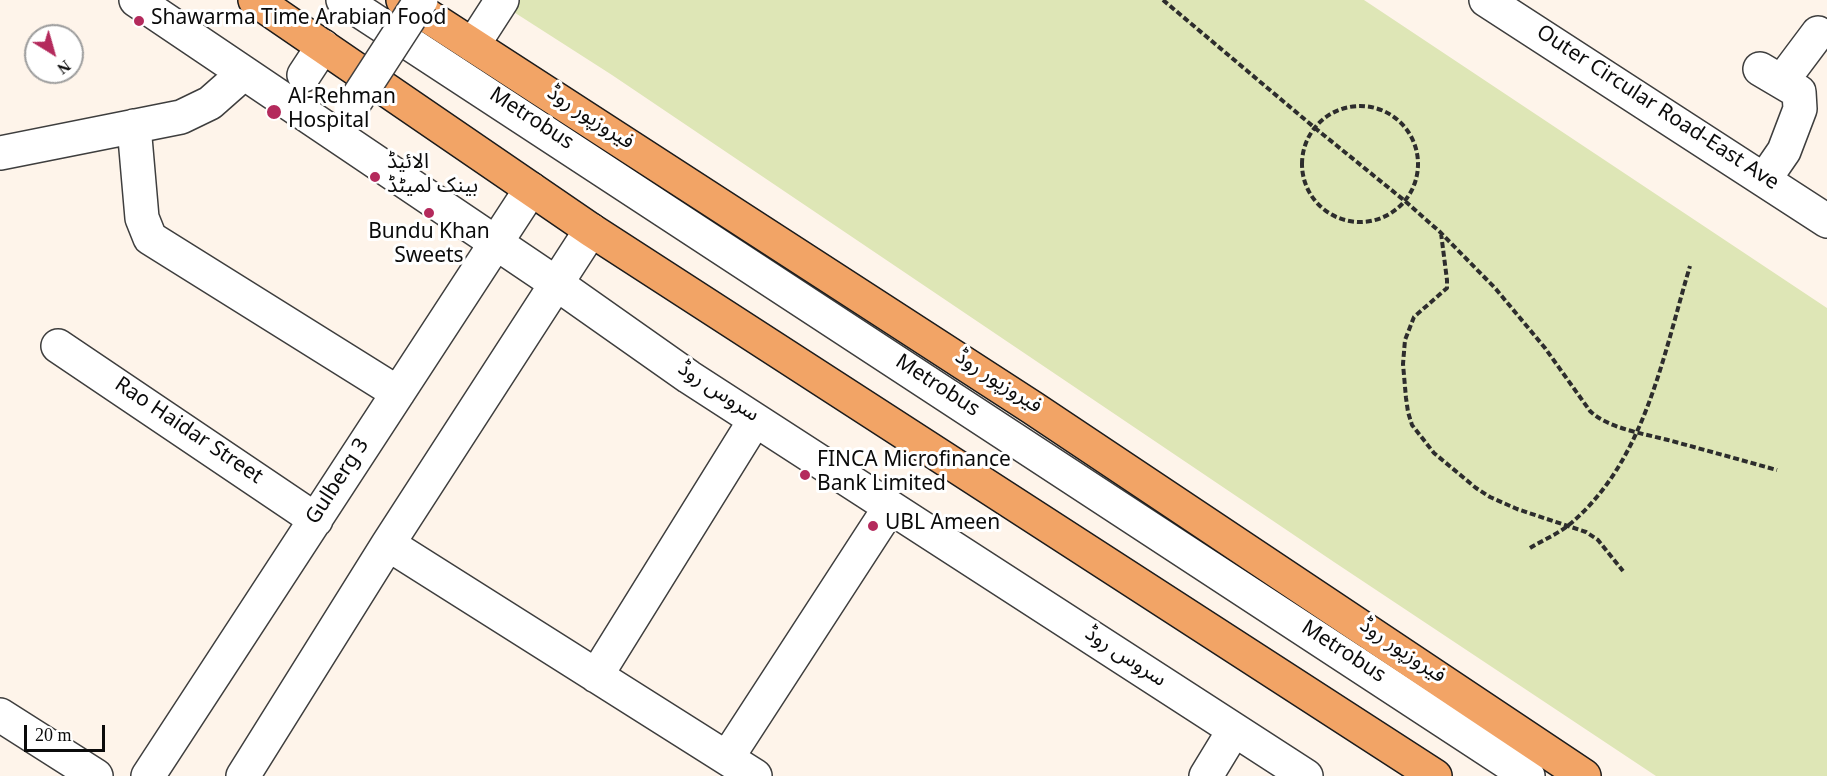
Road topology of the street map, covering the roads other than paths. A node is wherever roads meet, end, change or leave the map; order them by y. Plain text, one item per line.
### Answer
1 (136, 0) edge
2 (255, 0) edge
3 (343, 0) edge
4 (404, 0) edge
5 (421, 0) edge
6 (502, 0) edge
7 (1486, 0) edge
8 (1818, 33) dead end
9 (473, 45) junction
10 (323, 46) junction
11 (244, 73) junction
12 (304, 75) dead end
13 (351, 108) dead end
14 (134, 126) junction
15 (0, 153) edge
16 (1764, 180) junction
17 (531, 189) junction
18 (1827, 221) edge
19 (591, 230) junction
20 (496, 243) junction
21 (556, 284) junction
22 (58, 346) dead end
23 (398, 393) junction
24 (755, 420) junction
25 (890, 507) junction
26 (316, 520) junction
27 (388, 544) junction
28 (596, 675) junction
29 (0, 715) edge
30 (1234, 730) junction
31 (727, 759) junction
32 (96, 776) edge
33 (148, 776) edge
34 (243, 776) edge
35 (755, 776) edge
36 (1206, 776) edge
37 (1306, 776) edge
38 (1435, 776) edge
39 (1528, 776) edge
40 (1584, 776) edge

1 - 11 street, سروس روڈ
2 - 10 main road
3 - 39 street, Metrobus
4 - 9 main road, فیروزپور روڈ
5 - 13 street, bridge
6 - 9 street
7 - 16 street, Outer Circular Road-East Ave
8 - 16 street
9 - 40 main road, فیروزپور روڈ
10 - 12 street
10 - 17 main road
11 - 14 street
11 - 20 street, سروس روڈ
14 - 15 street
14 - 23 street
16 - 18 street, Outer Circular Road-East Ave
17 - 19 main road
17 - 20 street, Gulberg 3
19 - 21 street
19 - 38 main road
20 - 21 street, سروس روڈ
20 - 23 street, Gulberg 3
21 - 24 street, سروس روڈ
21 - 27 street
22 - 26 street, Rao Haidar Street
23 - 26 street, Gulberg 3
24 - 25 street, سروس روڈ
24 - 28 street
25 - 30 street, سروس روڈ
25 - 31 street
26 - 33 street, Gulberg 3
27 - 28 street
27 - 34 street
28 - 31 street
29 - 32 street
30 - 36 street
30 - 37 street, سروس روڈ
31 - 35 street

